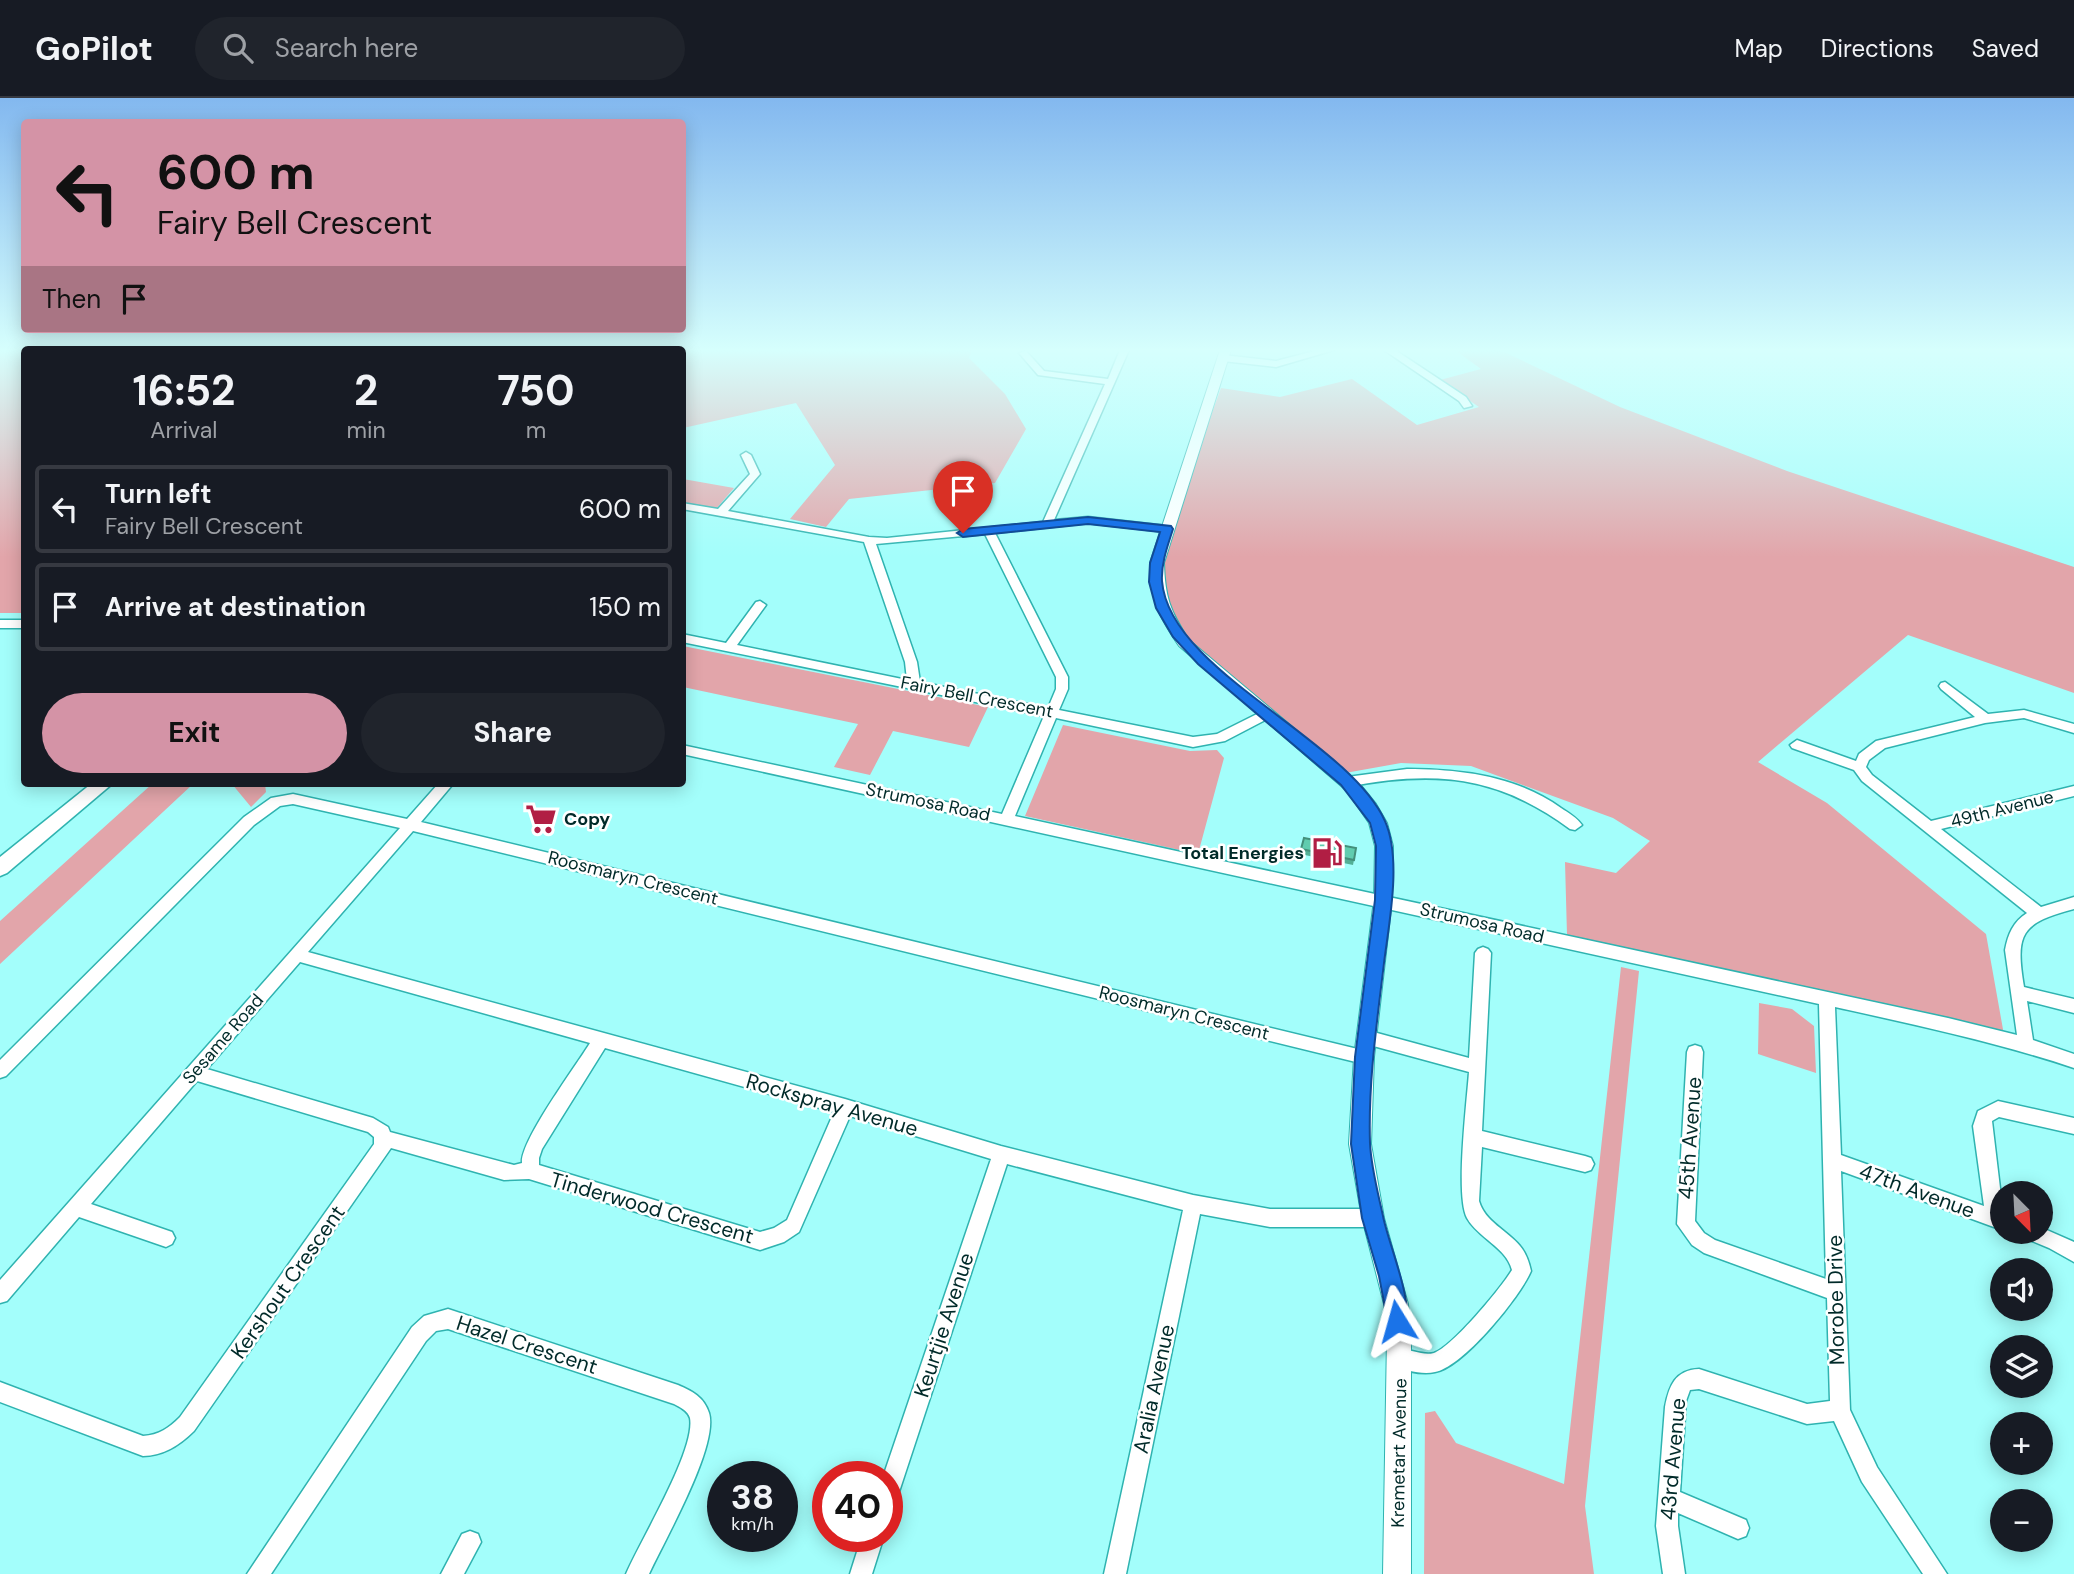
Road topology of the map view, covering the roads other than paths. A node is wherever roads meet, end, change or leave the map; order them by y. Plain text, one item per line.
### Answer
1 (1094, 419) edge
2 (1203, 419) edge
3 (746, 455) dead end
4 (686, 507) edge
5 (721, 513) junction
6 (1047, 524) junction
7 (1167, 529) junction
8 (989, 530) junction
9 (869, 540) junction
10 (761, 606) dead end
11 (0, 624) edge
12 (21, 624) edge
13 (686, 639) edge
14 (729, 647) junction
15 (914, 684) junction
16 (1945, 686) dead end
17 (1052, 712) junction
18 (1267, 714) junction
19 (1985, 719) junction
20 (2074, 729) edge
21 (1797, 745) dead end
22 (686, 750) edge
23 (1859, 767) junction
24 (1347, 782) junction
25 (89, 787) edge
26 (100, 787) edge
27 (443, 787) edge
28 (2074, 791) edge
29 (1007, 819) junction
30 (410, 825) junction
31 (1575, 825) dead end
32 (1929, 827) junction
33 (45, 830) junction
34 (0, 868) edge
35 (1383, 900) junction
36 (2074, 903) edge
37 (2039, 914) junction
38 (1483, 953) dead end
39 (297, 955) junction
40 (2018, 992) junction
41 (1827, 1000) junction
42 (2074, 1006) edge
43 (602, 1039) junction
44 (2026, 1045) junction
45 (1365, 1047) junction
46 (1695, 1052) dead end
47 (2074, 1062) edge
48 (1477, 1067) junction
49 (0, 1071) edge
50 (192, 1072) junction
51 (845, 1107) junction
52 (2074, 1126) edge
53 (1475, 1137) junction
54 (384, 1138) junction
55 (1001, 1154) junction
56 (1833, 1160) junction
57 (1585, 1164) dead end
58 (531, 1170) junction
59 (1992, 1181) edge
60 (1194, 1204) junction
61 (75, 1208) junction
62 (1990, 1217) edge
63 (1373, 1218) junction
64 (166, 1238) dead end
65 (2053, 1241) edge
66 (2074, 1253) edge
67 (1836, 1292) junction
68 (0, 1294) edge
69 (1399, 1358) junction
70 (0, 1392) edge
71 (1840, 1410) junction
72 (898, 1461) edge
73 (1669, 1498) junction
74 (1738, 1528) dead end
75 (470, 1542) dead end
76 (868, 1552) edge
77 (258, 1574) edge
78 (452, 1574) edge
79 (637, 1574) edge
80 (861, 1574) edge
81 (1115, 1574) edge
82 (1397, 1574) edge
83 (1674, 1574) edge
84 (1936, 1574) edge

1 - 6 street
2 - 7 street, Kremetart Avenue
3 - 5 street
4 - 5 street
5 - 9 street
6 - 7 street
6 - 8 street
7 - 18 street, Kremetart Avenue
8 - 9 street
8 - 17 street
9 - 15 street
10 - 14 street
11 - 12 street
13 - 14 street, Fairy Bell Crescent
14 - 15 street, Fairy Bell Crescent
15 - 17 street, Fairy Bell Crescent
16 - 19 street
17 - 18 street, Fairy Bell Crescent
17 - 29 street
18 - 24 street, Kremetart Avenue
19 - 20 street
19 - 23 street
21 - 23 street, 49th Avenue
22 - 29 street, Strumosa Road
23 - 32 street, 49th Avenue
24 - 31 street
24 - 35 street, Kremetart Avenue
25 - 33 main road
26 - 33 main road
27 - 30 street, Sesame Road
28 - 32 street, 49th Avenue
29 - 35 street, Strumosa Road
30 - 39 street, Sesame Road
30 - 45 street, Roosmaryn Crescent
30 - 49 street, Roosmaryn Crescent
32 - 37 street, 49th Avenue
33 - 34 main road
35 - 41 street, Strumosa Road
35 - 45 street, Kremetart Avenue
36 - 37 street
37 - 40 street
38 - 48 street
39 - 43 street, Rockspray Avenue
39 - 50 street, Sesame Road
40 - 42 street
40 - 44 street
41 - 44 street, Strumosa Road
41 - 56 street, Morobe Drive
43 - 51 street, Rockspray Avenue
43 - 58 street, Tinderwood Crescent
44 - 47 street, Strumosa Road
45 - 48 street, Roosmaryn Crescent
45 - 63 street, Kremetart Avenue
46 - 67 street, 45th Avenue
48 - 53 street
50 - 54 street
50 - 61 street, Sesame Road
51 - 55 street, Rockspray Avenue
51 - 58 street, Tinderwood Crescent
52 - 59 street
53 - 57 street
53 - 69 street
54 - 58 street
54 - 70 street, Kershout Crescent
55 - 60 street, Rockspray Avenue
55 - 72 street, Keurtjie Avenue
56 - 62 street, 47th Avenue
56 - 67 street, Morobe Drive
60 - 63 street, Rockspray Avenue
60 - 81 street, Aralia Avenue
61 - 64 street
61 - 68 street, Sesame Road
63 - 69 street, Kremetart Avenue
65 - 66 street
67 - 71 street, Morobe Drive
69 - 82 street, Kremetart Avenue
71 - 73 street, 43rd Avenue
71 - 84 street, Morobe Drive
73 - 74 street
73 - 83 street, 43rd Avenue
75 - 78 street
76 - 80 street
77 - 79 street, Hazel Crescent

